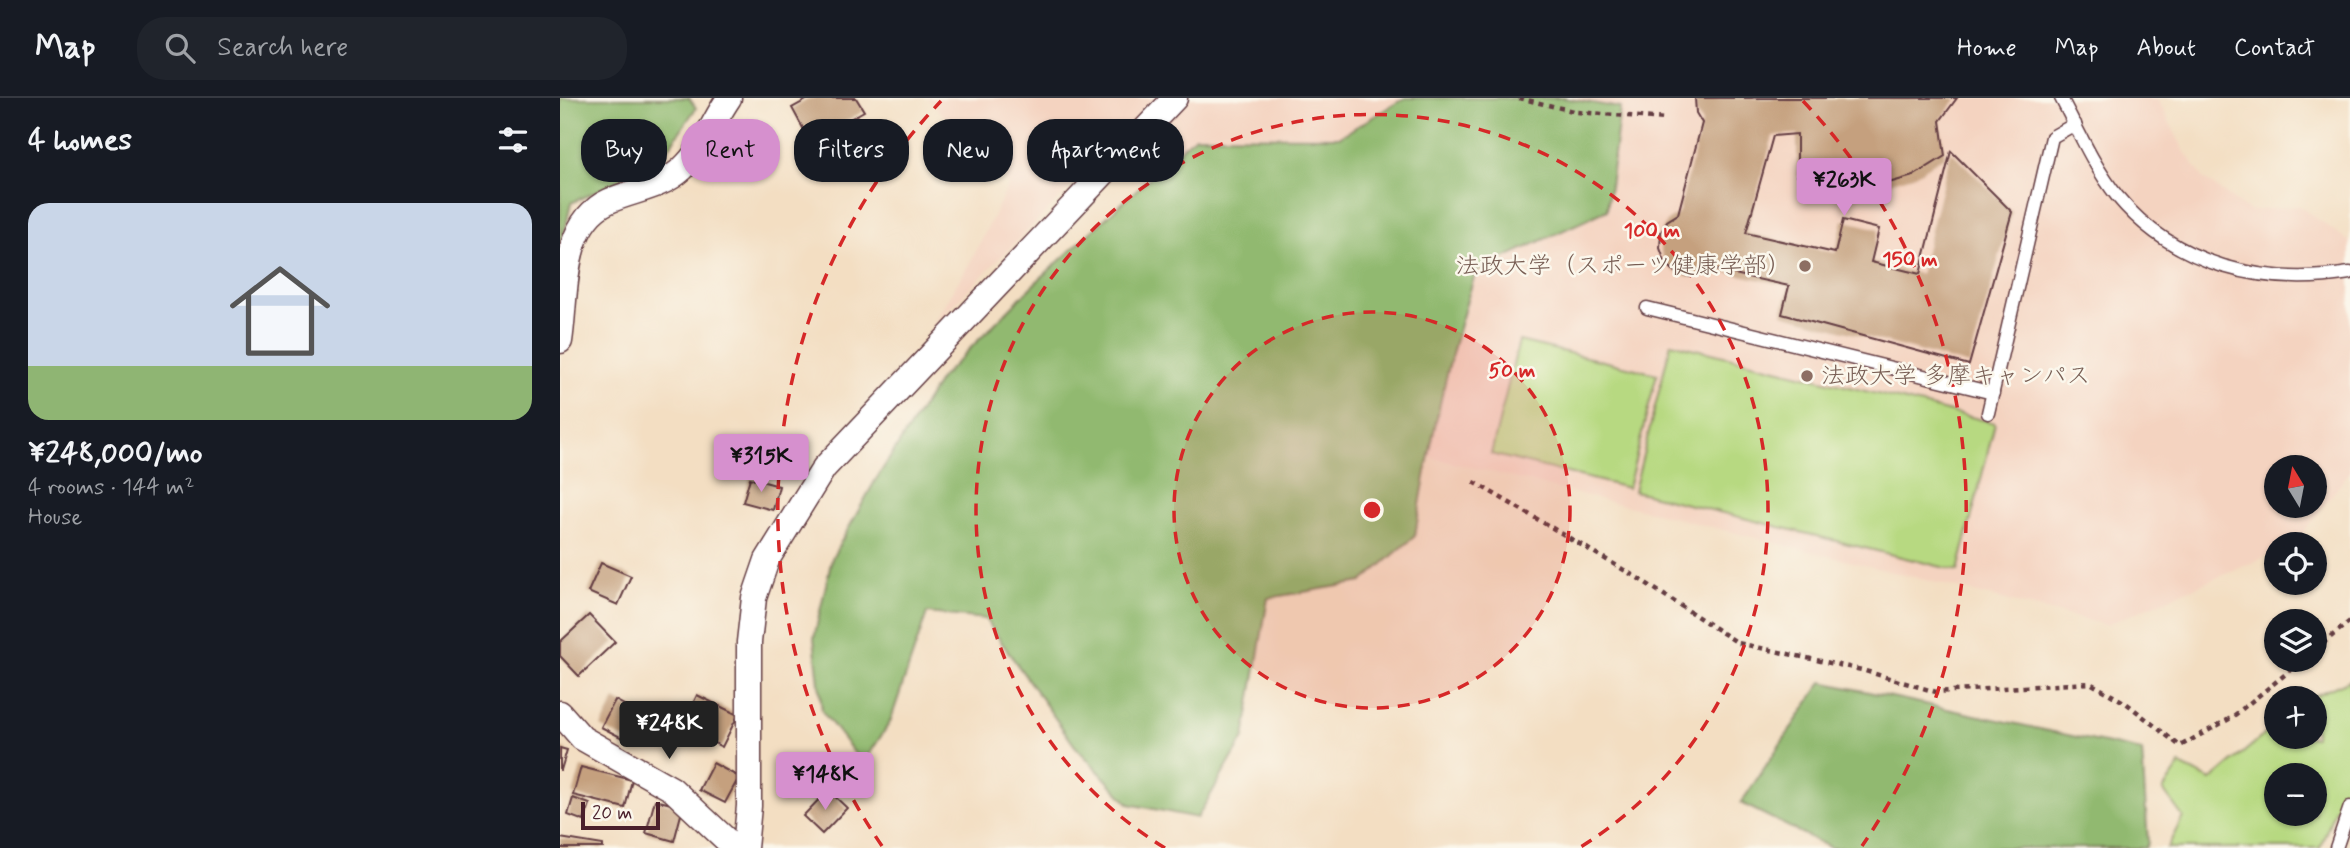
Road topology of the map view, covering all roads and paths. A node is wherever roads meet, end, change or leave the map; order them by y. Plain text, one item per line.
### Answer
1 (729, 98) edge
2 (1175, 98) edge
3 (1518, 98) edge
4 (2061, 98) edge
5 (1666, 119) dead end
6 (2075, 124) junction
7 (2350, 272) edge
8 (1647, 308) dead end
9 (560, 341) edge
10 (1993, 393) junction
11 (1989, 413) dead end
12 (1474, 482) dead end
13 (2350, 621) edge
14 (2327, 640) edge
15 (2288, 672) edge
16 (560, 713) edge
17 (2350, 807) edge
18 (735, 848) edge
19 (745, 848) edge
20 (2336, 848) edge

1 - 9 street
2 - 19 street
3 - 5 path
4 - 6 lane
6 - 7 lane
6 - 10 lane
8 - 10 lane
10 - 11 lane
12 - 15 path
13 - 14 path
16 - 18 street
17 - 20 lane

